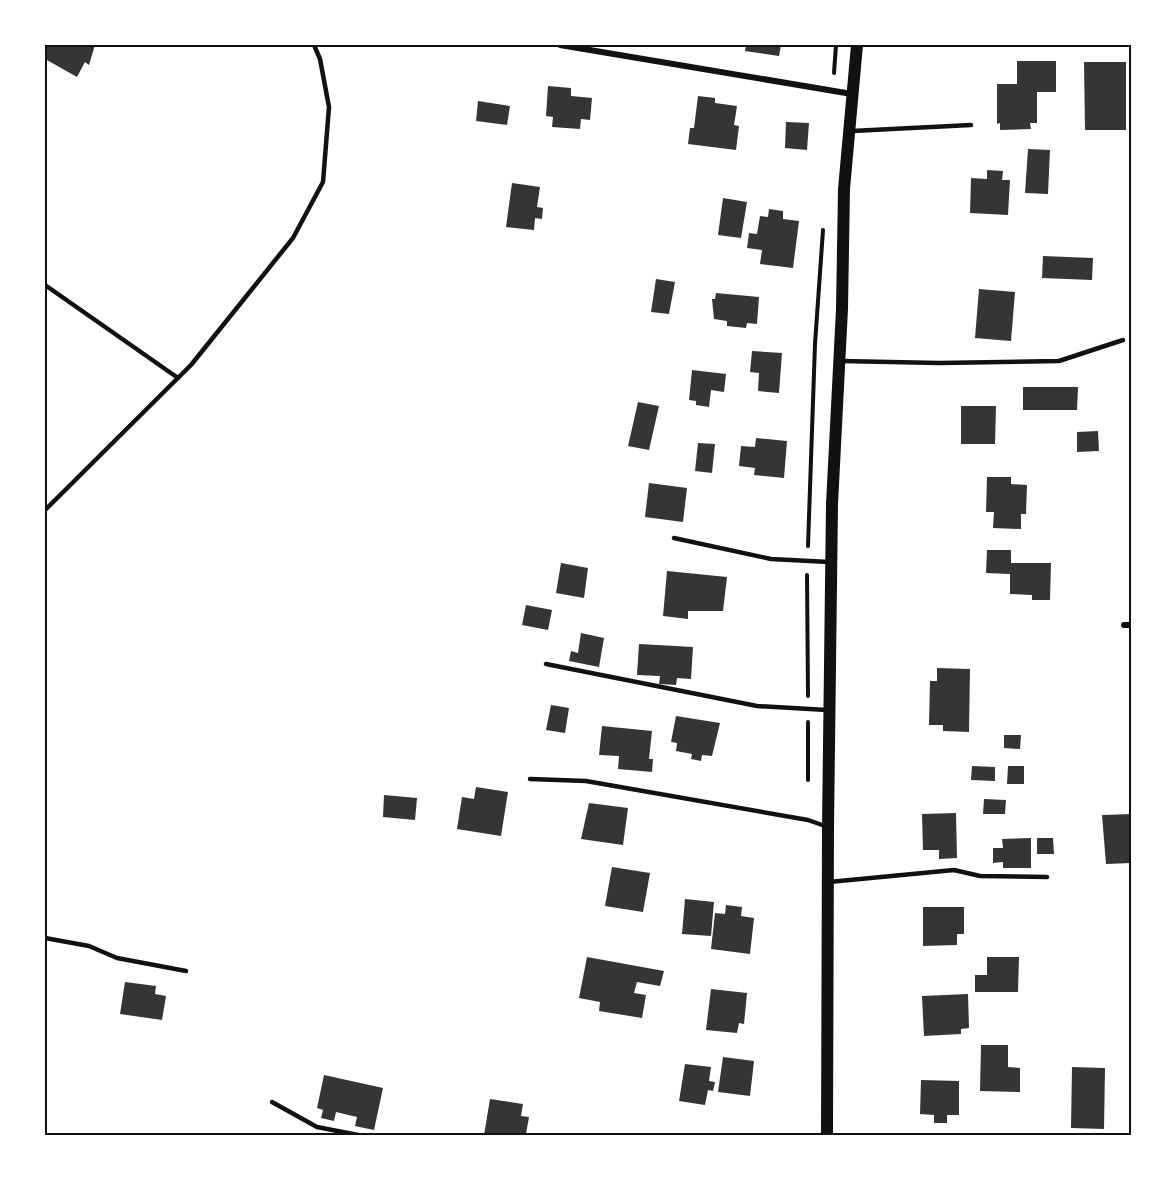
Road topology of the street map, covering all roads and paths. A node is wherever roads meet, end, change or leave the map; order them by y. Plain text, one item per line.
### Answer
1 (314, 45) edge
2 (560, 45) edge
3 (856, 45) edge
4 (853, 94) junction
5 (971, 125) dead end
6 (849, 131) junction
7 (45, 285) edge
8 (1123, 340) dead end
9 (839, 361) junction
10 (178, 378) junction
11 (45, 510) edge
12 (674, 538) dead end
13 (831, 562) junction
14 (546, 664) dead end
15 (830, 710) junction
16 (530, 779) dead end
17 (828, 827) junction
18 (1047, 877) dead end
19 (828, 883) junction
20 (45, 938) edge
21 (186, 971) dead end
22 (272, 1102) dead end
23 (358, 1135) edge
24 (827, 1135) edge

1 - 10 lane
2 - 4 street
3 - 4 main road
4 - 6 main road
5 - 6 lane
6 - 9 main road
7 - 10 lane
8 - 9 lane
9 - 13 main road
10 - 11 lane
12 - 13 lane
13 - 15 main road
14 - 15 lane
15 - 17 main road
16 - 17 lane
17 - 19 main road
18 - 19 lane
19 - 24 main road
20 - 21 lane
22 - 23 lane

